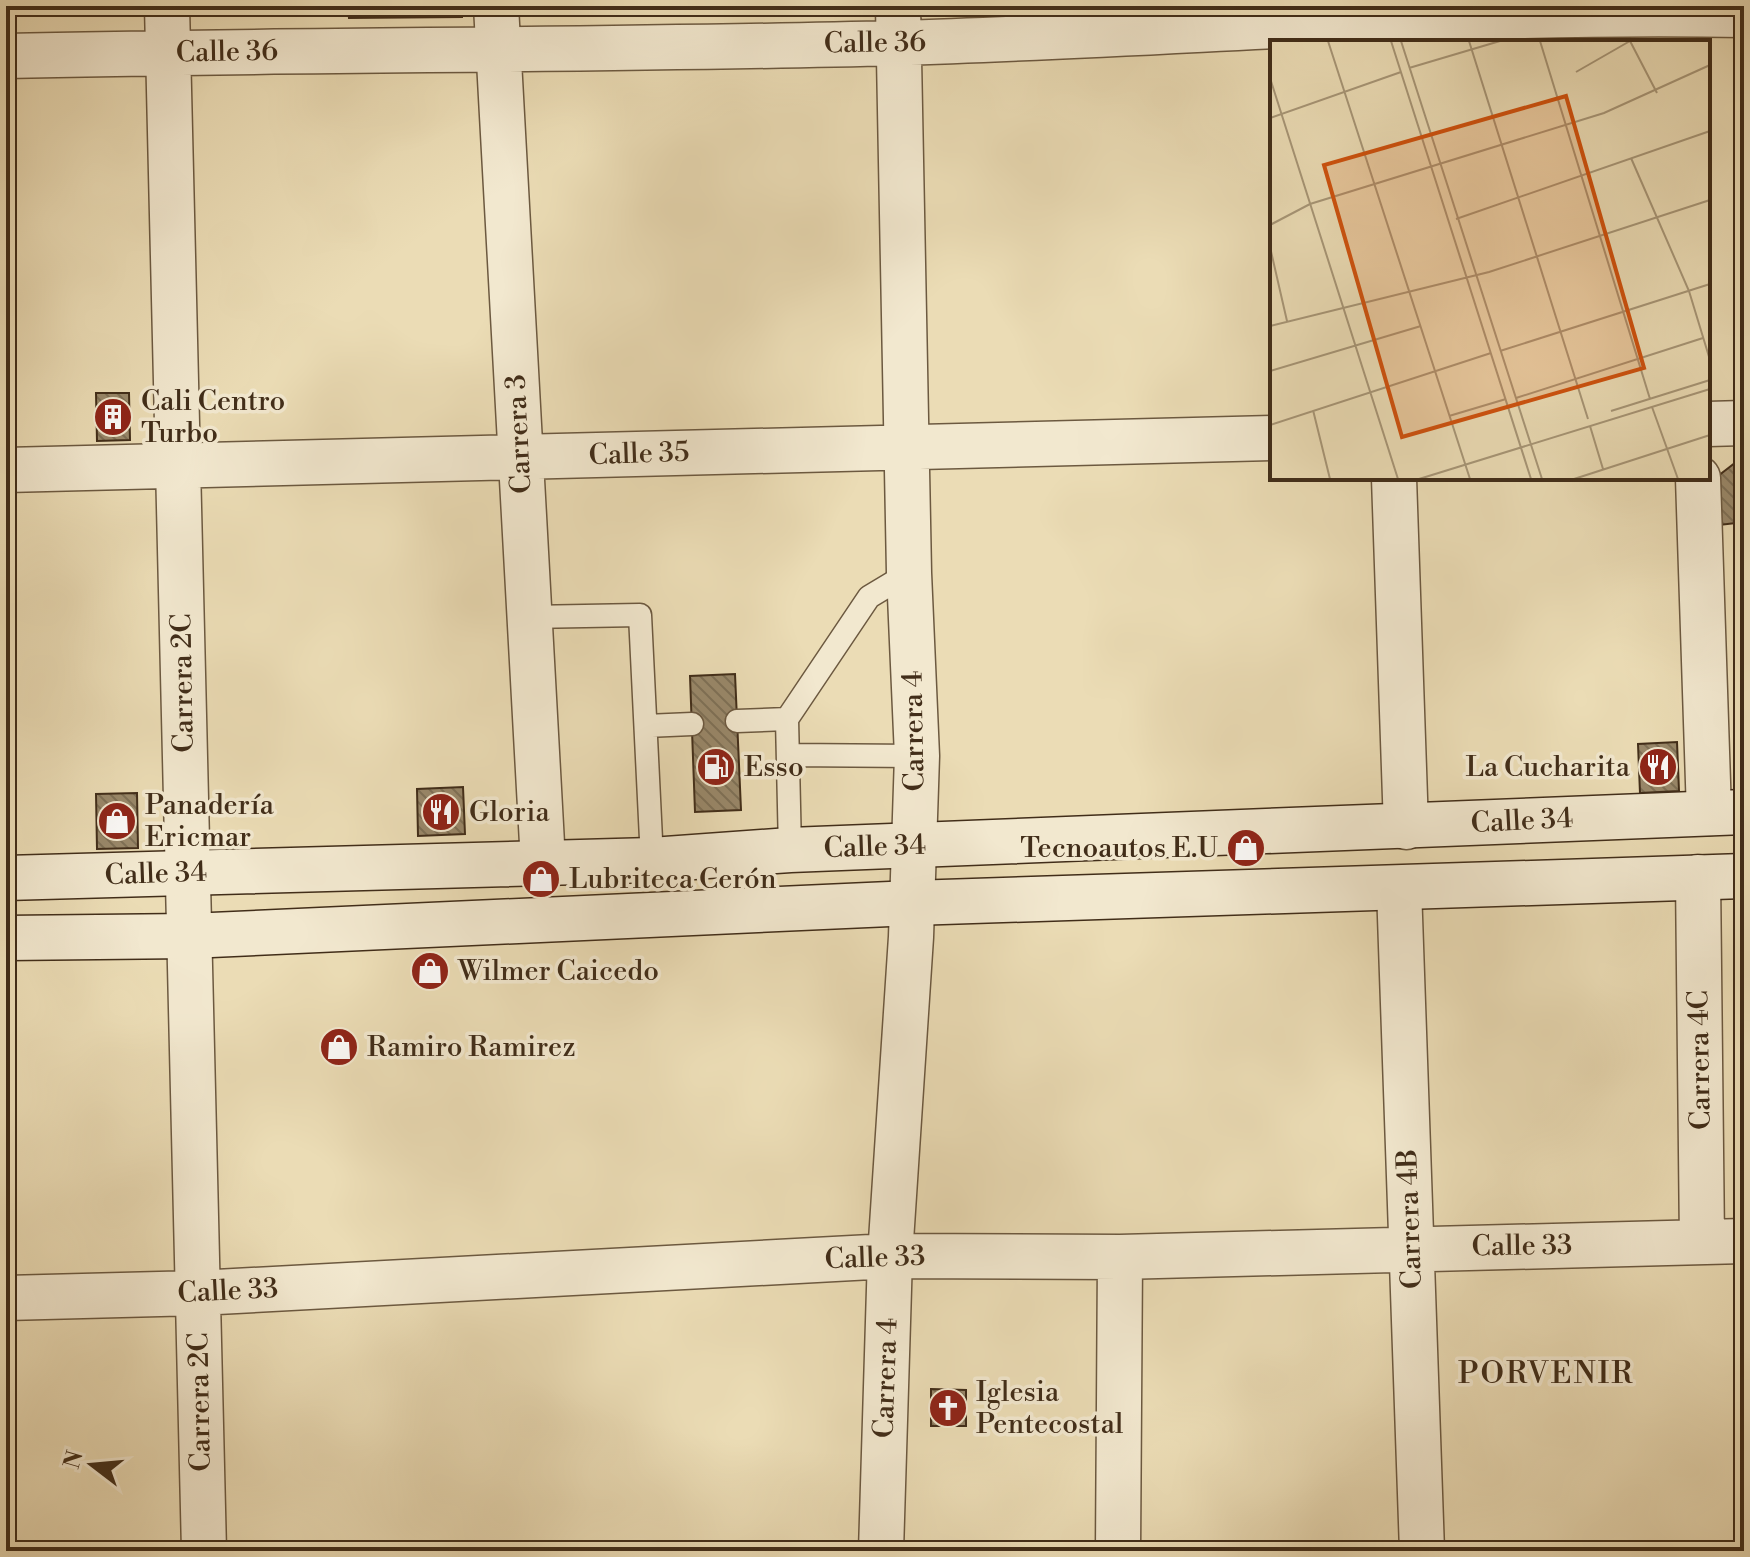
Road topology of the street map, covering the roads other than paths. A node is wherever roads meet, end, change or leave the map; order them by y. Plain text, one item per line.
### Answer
1 (167, 6) edge
2 (496, 6) edge
3 (1744, 15) edge
4 (1683, 21) edge
5 (1380, 23) edge
6 (898, 24) edge
7 (498, 49) junction
8 (168, 52) junction
9 (6, 56) edge
10 (1744, 423) edge
11 (1710, 424) edge
12 (1270, 438) edge
13 (908, 447) junction
14 (520, 457) junction
15 (178, 465) junction
16 (6, 470) edge
17 (1394, 480) edge
18 (1698, 480) edge
19 (909, 573) junction
20 (529, 617) junction
21 (787, 719) junction
22 (737, 721) dead end
23 (692, 724) dead end
24 (646, 726) junction
25 (788, 755) junction
26 (917, 756) junction
27 (1726, 812) edge
28 (1406, 827) junction
29 (790, 837) junction
30 (652, 845) junction
31 (915, 846) junction
32 (543, 862) junction
33 (188, 874) junction
34 (1744, 876) edge
35 (1698, 877) junction
36 (6, 878) edge
37 (1399, 888) junction
38 (912, 903) junction
39 (189, 936) junction
40 (6, 938) edge
41 (1723, 1242) edge
42 (1411, 1249) junction
43 (890, 1256) junction
44 (1120, 1257) junction
45 (198, 1293) junction
46 (6, 1298) edge
47 (204, 1551) edge
48 (881, 1551) edge
49 (1118, 1551) edge
50 (1422, 1551) edge

1 - 8 street, Carrera 2C
2 - 7 street, Carrera 3
3 - 4 street, Calle 36
4 - 5 street, Calle 36
5 - 6 street, Calle 36
6 - 7 street, Calle 36
6 - 13 street, Carrera 4
7 - 8 street, Calle 36
7 - 14 street, Carrera 3
8 - 9 street, Calle 36
8 - 15 street, Carrera 2C
10 - 11 street
12 - 13 street, Calle 35
13 - 14 street, Calle 35
13 - 19 street, Carrera 4
14 - 15 street, Calle 35
14 - 20 street, Carrera 3
15 - 16 street, Calle 35
15 - 33 street, Carrera 2C
17 - 28 street
18 - 27 street
19 - 21 lane
19 - 26 street, Carrera 4
20 - 24 lane
20 - 32 street, Carrera 3
21 - 22 lane
21 - 25 lane
23 - 24 lane
24 - 30 lane
25 - 26 lane
25 - 29 lane
26 - 31 street, Carrera 4
27 - 28 street, Calle 34
28 - 31 street, Calle 34
29 - 30 street, Calle 34
29 - 31 street, Calle 34
30 - 32 street, Calle 34
31 - 38 street, Carrera 4
32 - 33 street, Calle 34
33 - 36 street, Calle 34
33 - 39 street, Carrera 2C
34 - 35 street, Calle 34
35 - 37 street, Calle 34
35 - 41 street, Carrera 4C
37 - 38 street, Calle 34
37 - 42 street, Carrera 4B
38 - 39 street, Calle 34
38 - 43 street, Carrera 4
39 - 40 street, Calle 34
39 - 45 street, Carrera 2C
41 - 42 street, Calle 33
42 - 44 street, Calle 33
42 - 50 street, Carrera 4B
43 - 44 street, Calle 33
43 - 45 street, Calle 33
43 - 48 street, Carrera 4
44 - 49 street
45 - 46 street, Calle 33
45 - 47 street, Carrera 2C

